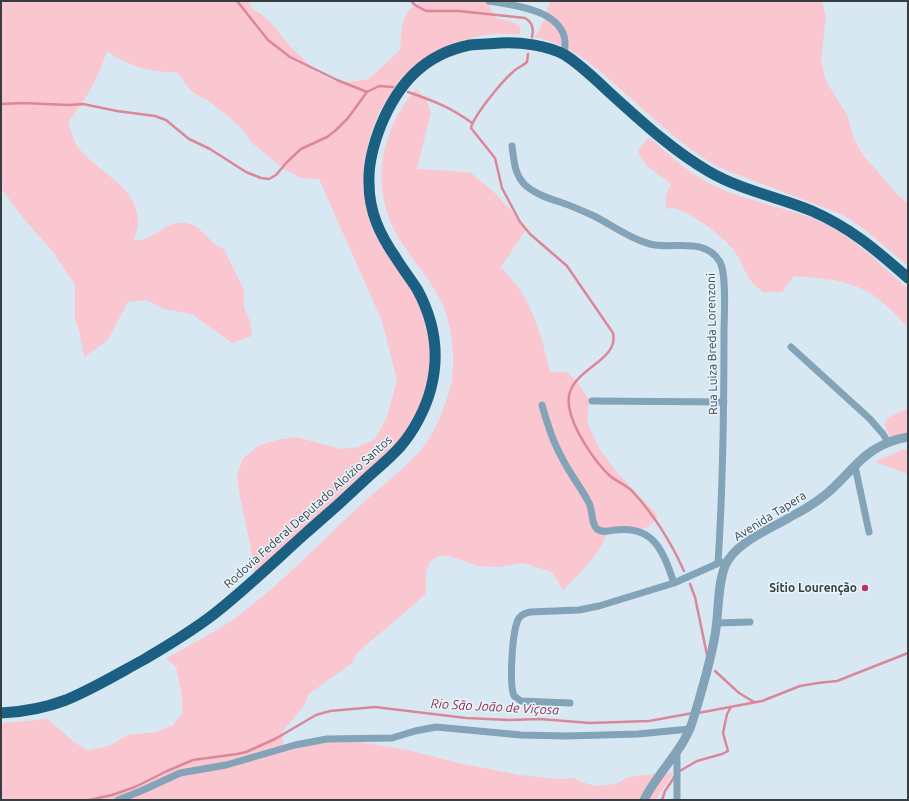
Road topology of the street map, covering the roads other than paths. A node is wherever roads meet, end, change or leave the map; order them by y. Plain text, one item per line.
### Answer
1 (489, 1) edge
2 (564, 55) junction
3 (512, 146) dead end
4 (908, 278) edge
5 (791, 347) dead end
6 (592, 401) dead end
7 (724, 402) junction
8 (542, 405) dead end
9 (908, 437) edge
10 (888, 442) junction
11 (855, 466) junction
12 (869, 532) dead end
13 (731, 557) junction
14 (718, 563) junction
15 (674, 583) junction
16 (750, 622) dead end
17 (717, 623) junction
18 (570, 703) dead end
19 (1, 713) edge
20 (691, 726) junction
21 (677, 752) junction
22 (118, 800) edge
23 (644, 800) edge
24 (677, 800) edge

1 - 2 street
2 - 4 highway, Rodovia Federal Deputado Aloízio Santos
2 - 19 highway, Rodovia Federal Deputado Aloízio Santos
3 - 7 street, Rua Luiza Breda Lorenzoni
5 - 10 street
6 - 7 street
7 - 14 street, Rua Luiza Breda Lorenzoni
8 - 15 street
9 - 10 street, Avenida Tapera
10 - 11 street, Avenida Tapera
11 - 12 street
11 - 13 street, Avenida Tapera
13 - 14 street
13 - 17 street, Avenida Tapera
14 - 15 street
15 - 18 street
16 - 17 street
17 - 20 street, Avenida Tapera
20 - 21 street, Avenida Tapera
20 - 22 street
21 - 23 street, Avenida Tapera
21 - 24 street

